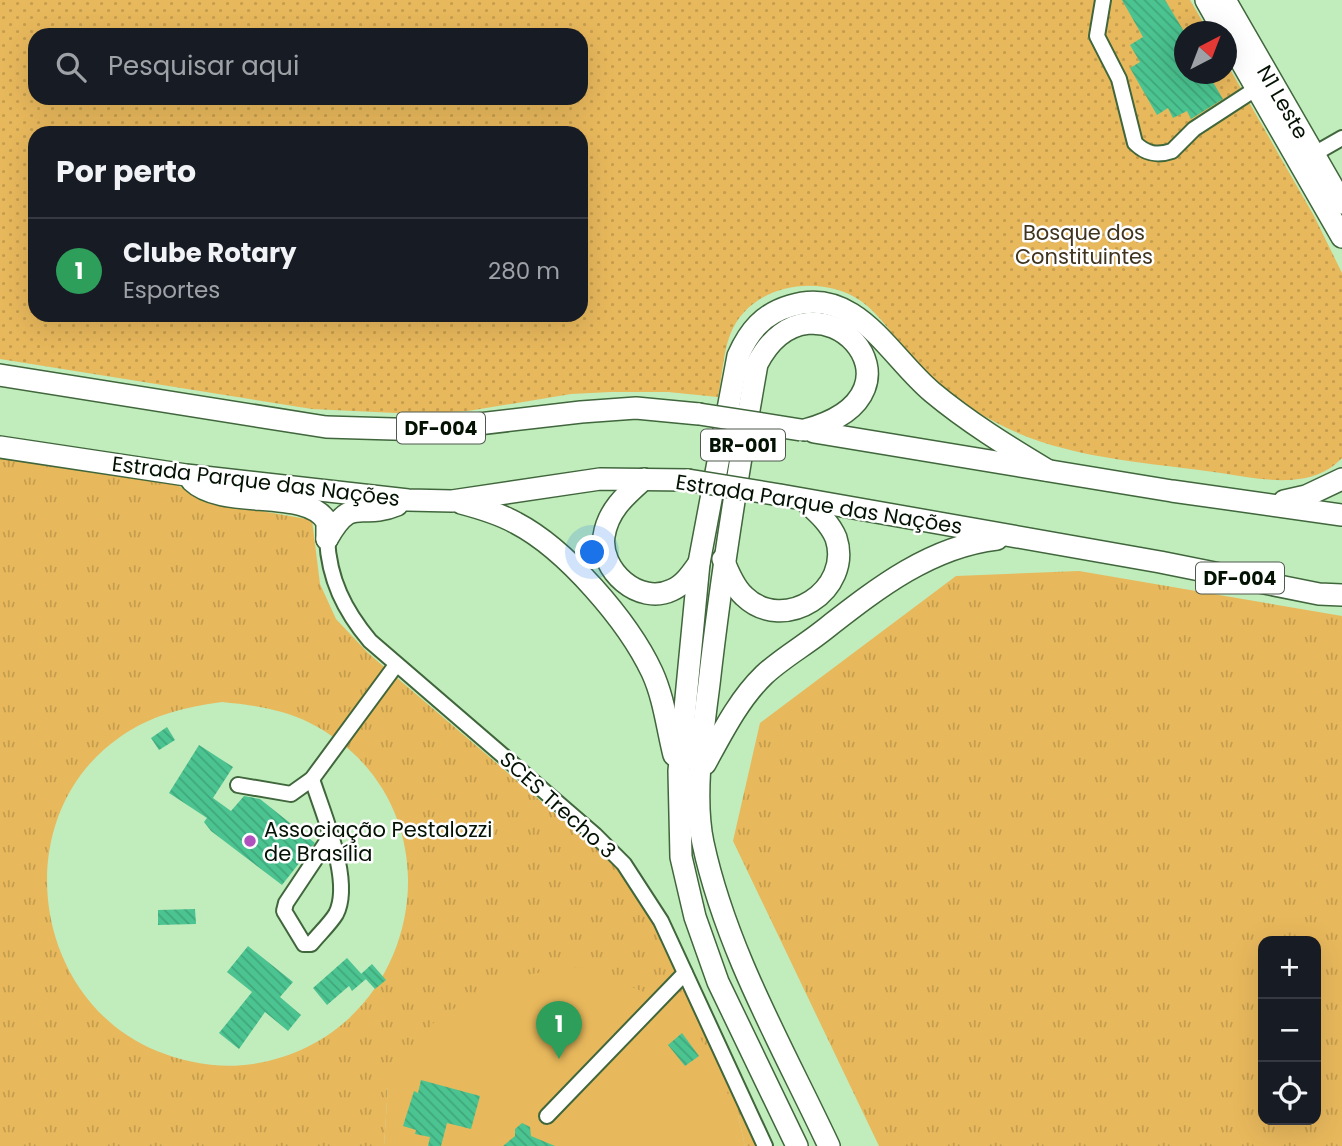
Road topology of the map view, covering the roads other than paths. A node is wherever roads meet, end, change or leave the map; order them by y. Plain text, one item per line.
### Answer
1 (1103, 0) edge
2 (1206, 0) edge
3 (1225, 0) edge
4 (1218, 21) edge
5 (1237, 54) edge
6 (1257, 88) junction
7 (1342, 138) edge
8 (1307, 158) junction
9 (1342, 203) edge
10 (1339, 231) edge
11 (0, 375) edge
12 (803, 430) junction
13 (0, 447) edge
14 (1047, 470) junction
15 (186, 475) junction
16 (644, 479) junction
17 (1342, 479) edge
18 (408, 500) junction
19 (452, 501) junction
20 (805, 501) junction
21 (1271, 503) junction
22 (1342, 514) edge
23 (1022, 537) junction
24 (327, 539) junction
25 (723, 559) junction
26 (699, 563) junction
27 (1342, 595) edge
28 (396, 665) junction
29 (678, 771) junction
30 (700, 772) junction
31 (312, 779) junction
32 (238, 785) dead end
33 (330, 837) junction
34 (685, 973) junction
35 (547, 1116) dead end
36 (765, 1146) edge
37 (797, 1146) edge
38 (829, 1146) edge

1 - 6 street
2 - 4 highway, N1 Leste
3 - 8 highway, N1 Leste
5 - 6 highway, N1 Leste
6 - 8 highway, N1 Leste
7 - 8 street
8 - 9 highway, N1 Leste
8 - 10 highway, N1 Leste
11 - 12 highway, DF-004, bridge
12 - 14 highway, DF-004
12 - 25 highway, BR-001
13 - 15 highway, Estrada Parque das Nações / DF-004
14 - 21 highway, DF-004
14 - 26 highway, BR-001
15 - 18 highway, Estrada Parque das Nações / DF-004
15 - 24 highway
16 - 19 highway, Estrada Parque das Nações / DF-004
16 - 20 highway, Estrada Parque das Nações / DF-004, bridge
16 - 26 highway
17 - 21 highway
18 - 19 highway, Estrada Parque das Nações / DF-004
18 - 24 highway
19 - 29 highway, BR-001
20 - 23 highway, Estrada Parque das Nações / DF-004
20 - 25 highway
21 - 22 highway, DF-004
23 - 27 highway, Estrada Parque das Nações / DF-004
23 - 30 highway
24 - 28 street, SCES Trecho 3
25 - 30 highway, BR-001
26 - 29 highway, BR-001
28 - 31 street
28 - 34 street, SCES Trecho 3
29 - 37 highway, BR-001
30 - 38 highway, BR-001
31 - 32 street
31 - 33 street
33 - 33 street
34 - 35 street
34 - 36 street, SCES Trecho 3

